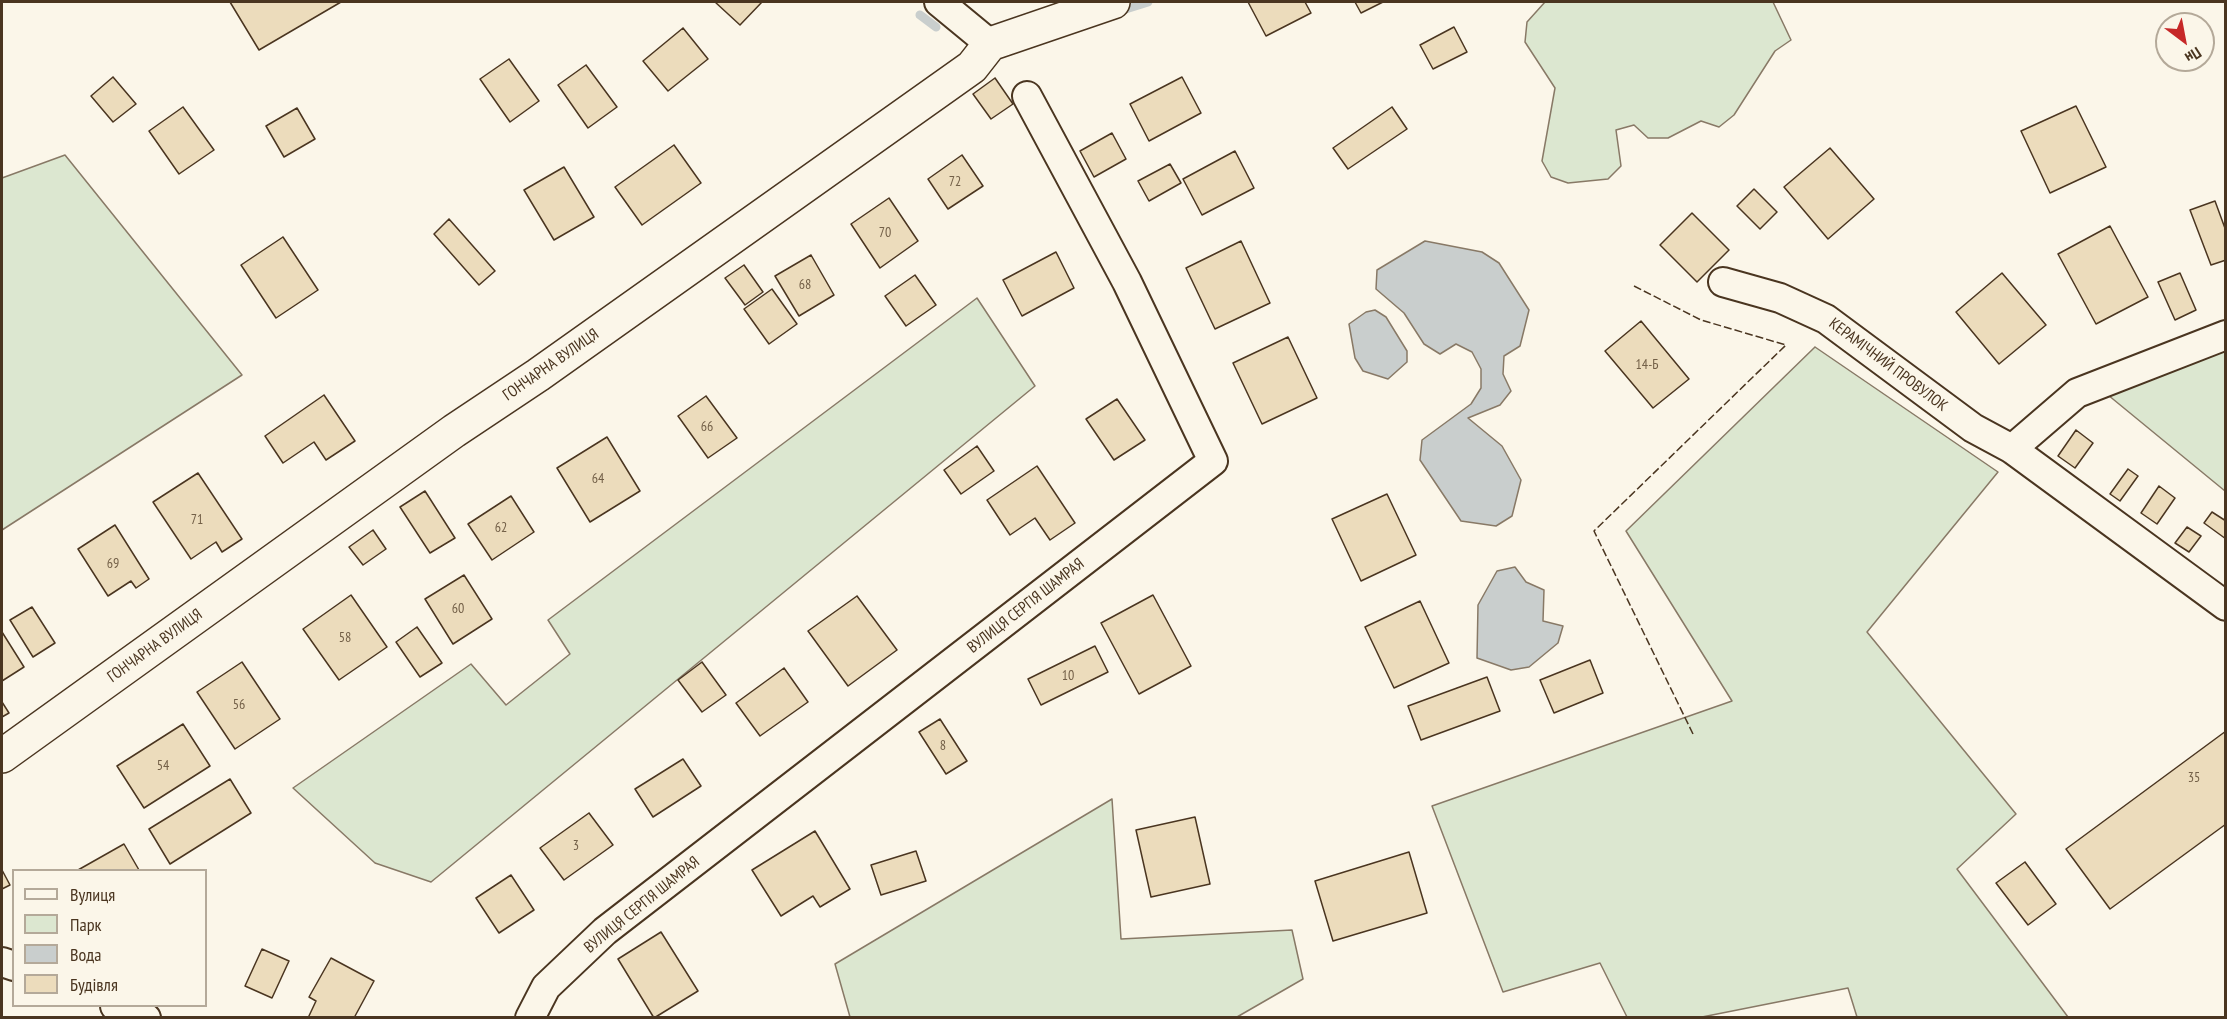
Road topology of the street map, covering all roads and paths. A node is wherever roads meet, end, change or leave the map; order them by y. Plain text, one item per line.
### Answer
1 (939, 2) edge
2 (1113, 2) edge
3 (990, 44) junction
4 (1028, 96) dead end
5 (1723, 282) dead end
6 (2226, 335) edge
7 (2012, 449) junction
8 (2226, 606) edge
9 (2, 756) edge
10 (121, 1007) edge
11 (146, 1017) edge
12 (530, 1017) edge

1 - 3 street
2 - 3 street
3 - 9 street, ГОНЧАРНА ВУЛИЦЯ
4 - 12 street, ВУЛИЦЯ СЕРГІЯ ШАМРАЯ
5 - 7 street, КЕРАМІЧНИЙ ПРОВУЛОК
6 - 7 street
7 - 8 street, КЕРАМІЧНИЙ ПРОВУЛОК
10 - 11 street

